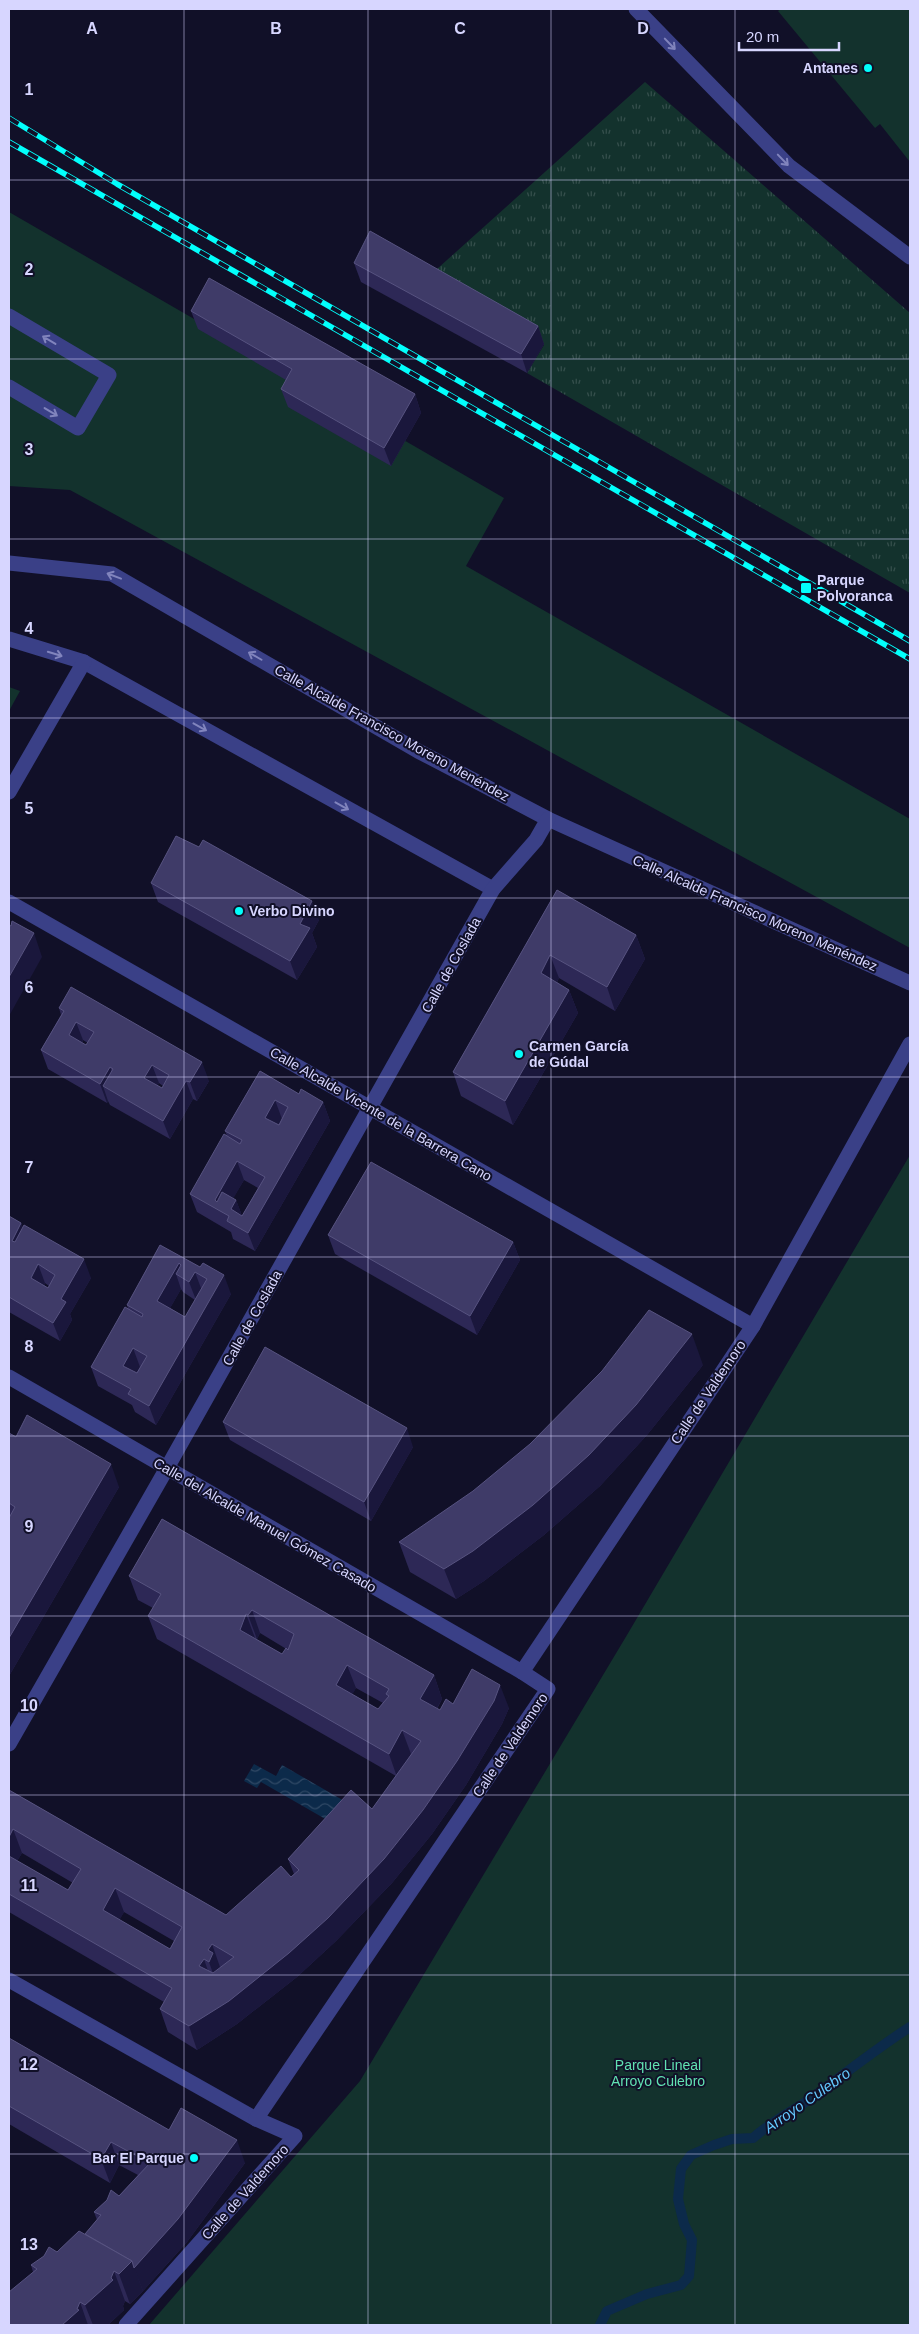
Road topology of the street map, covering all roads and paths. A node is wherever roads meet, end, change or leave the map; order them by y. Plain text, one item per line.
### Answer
1 (636, 9) edge
2 (910, 257) edge
3 (9, 316) edge
4 (9, 387) edge
5 (9, 563) edge
6 (9, 639) edge
7 (84, 662) junction
8 (9, 792) edge
9 (548, 819) junction
10 (493, 889) junction
11 (9, 902) edge
12 (910, 983) edge
13 (910, 1044) edge
14 (371, 1108) junction
15 (752, 1326) junction
16 (9, 1377) edge
17 (167, 1468) junction
18 (522, 1672) junction
19 (9, 1744) edge
20 (9, 1980) edge
21 (256, 2119) junction
22 (126, 2325) edge

1 -> 2 street
4 -> 3 street
9 -> 5 street, Calle Alcalde Francisco Moreno Menéndez
6 -> 7 street
7 - 8 street
7 -> 10 street
9 - 10 street, Calle de Coslada
9 - 12 street, Calle Alcalde Francisco Moreno Menéndez
10 - 14 street, Calle de Coslada
11 - 14 street, Calle Alcalde Vicente de la Barrera Cano
13 - 15 street, Calle de Valdemoro
14 - 15 street, Calle Alcalde Vicente de la Barrera Cano
14 - 17 street, Calle de Coslada
15 - 18 street, Calle de Valdemoro
16 - 17 street, Calle del Alcalde Manuel Gómez Casado
17 - 18 street, Calle del Alcalde Manuel Gómez Casado
17 - 19 street, Calle de Coslada
18 - 21 street, Calle de Valdemoro
20 - 21 street
21 - 22 street, Calle de Valdemoro

